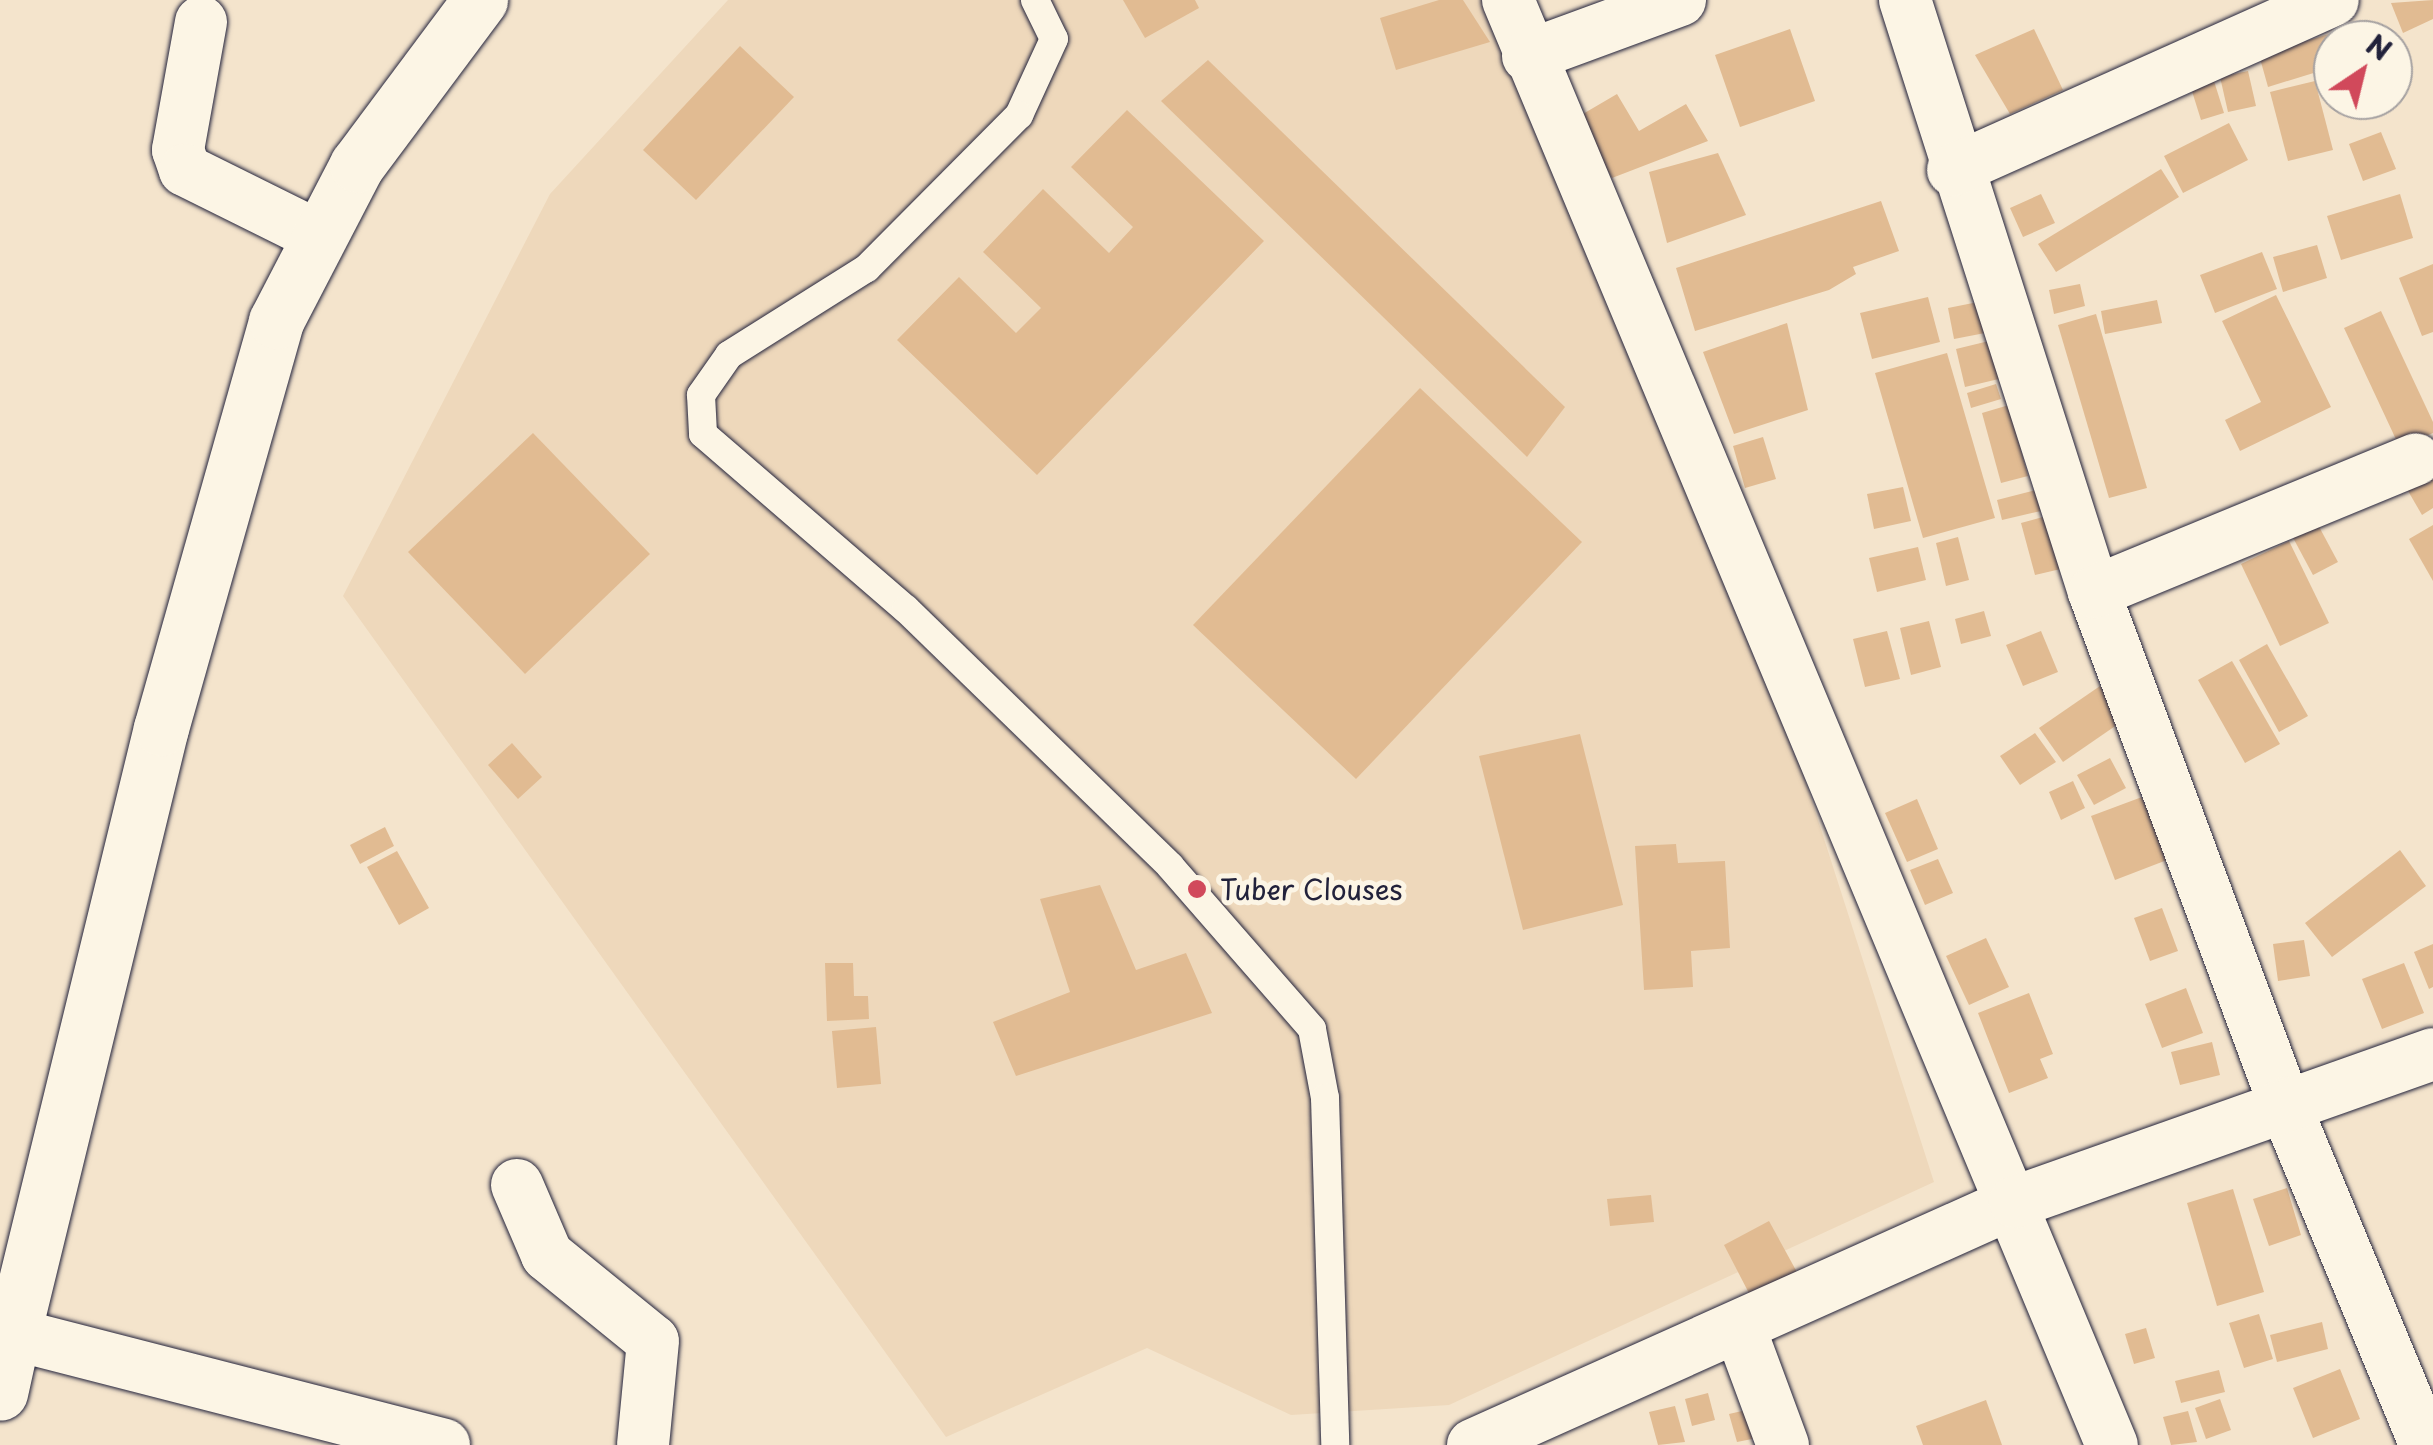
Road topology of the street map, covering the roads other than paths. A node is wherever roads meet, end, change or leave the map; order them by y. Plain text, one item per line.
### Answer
1 (480, 0) edge
2 (1034, 0) edge
3 (1508, 0) edge
4 (1680, 0) edge
5 (1905, 0) edge
6 (2333, 0) edge
7 (201, 22) dead end
8 (1528, 56) junction
9 (1952, 170) junction
10 (316, 235) junction
11 (2416, 459) dead end
12 (2094, 592) junction
13 (2433, 1054) edge
14 (2284, 1103) junction
15 (518, 1186) dead end
16 (2015, 1202) junction
17 (6, 1326) edge
18 (1740, 1329) junction
19 (0, 1392) edge
20 (444, 1445) edge
21 (643, 1445) edge
22 (1335, 1445) edge
23 (1473, 1445) edge
24 (1783, 1445) edge
25 (2112, 1445) edge
26 (2426, 1445) edge

1 - 10 main road
2 - 22 lane
3 - 8 street
4 - 8 street
5 - 9 street
6 - 9 street
7 - 10 street
8 - 16 street
9 - 12 street
10 - 17 main road
11 - 12 street
12 - 14 street
13 - 14 street
14 - 16 street
14 - 26 street
15 - 21 street
16 - 18 street
16 - 25 street
17 - 19 main road
17 - 20 street
18 - 23 street
18 - 24 street

